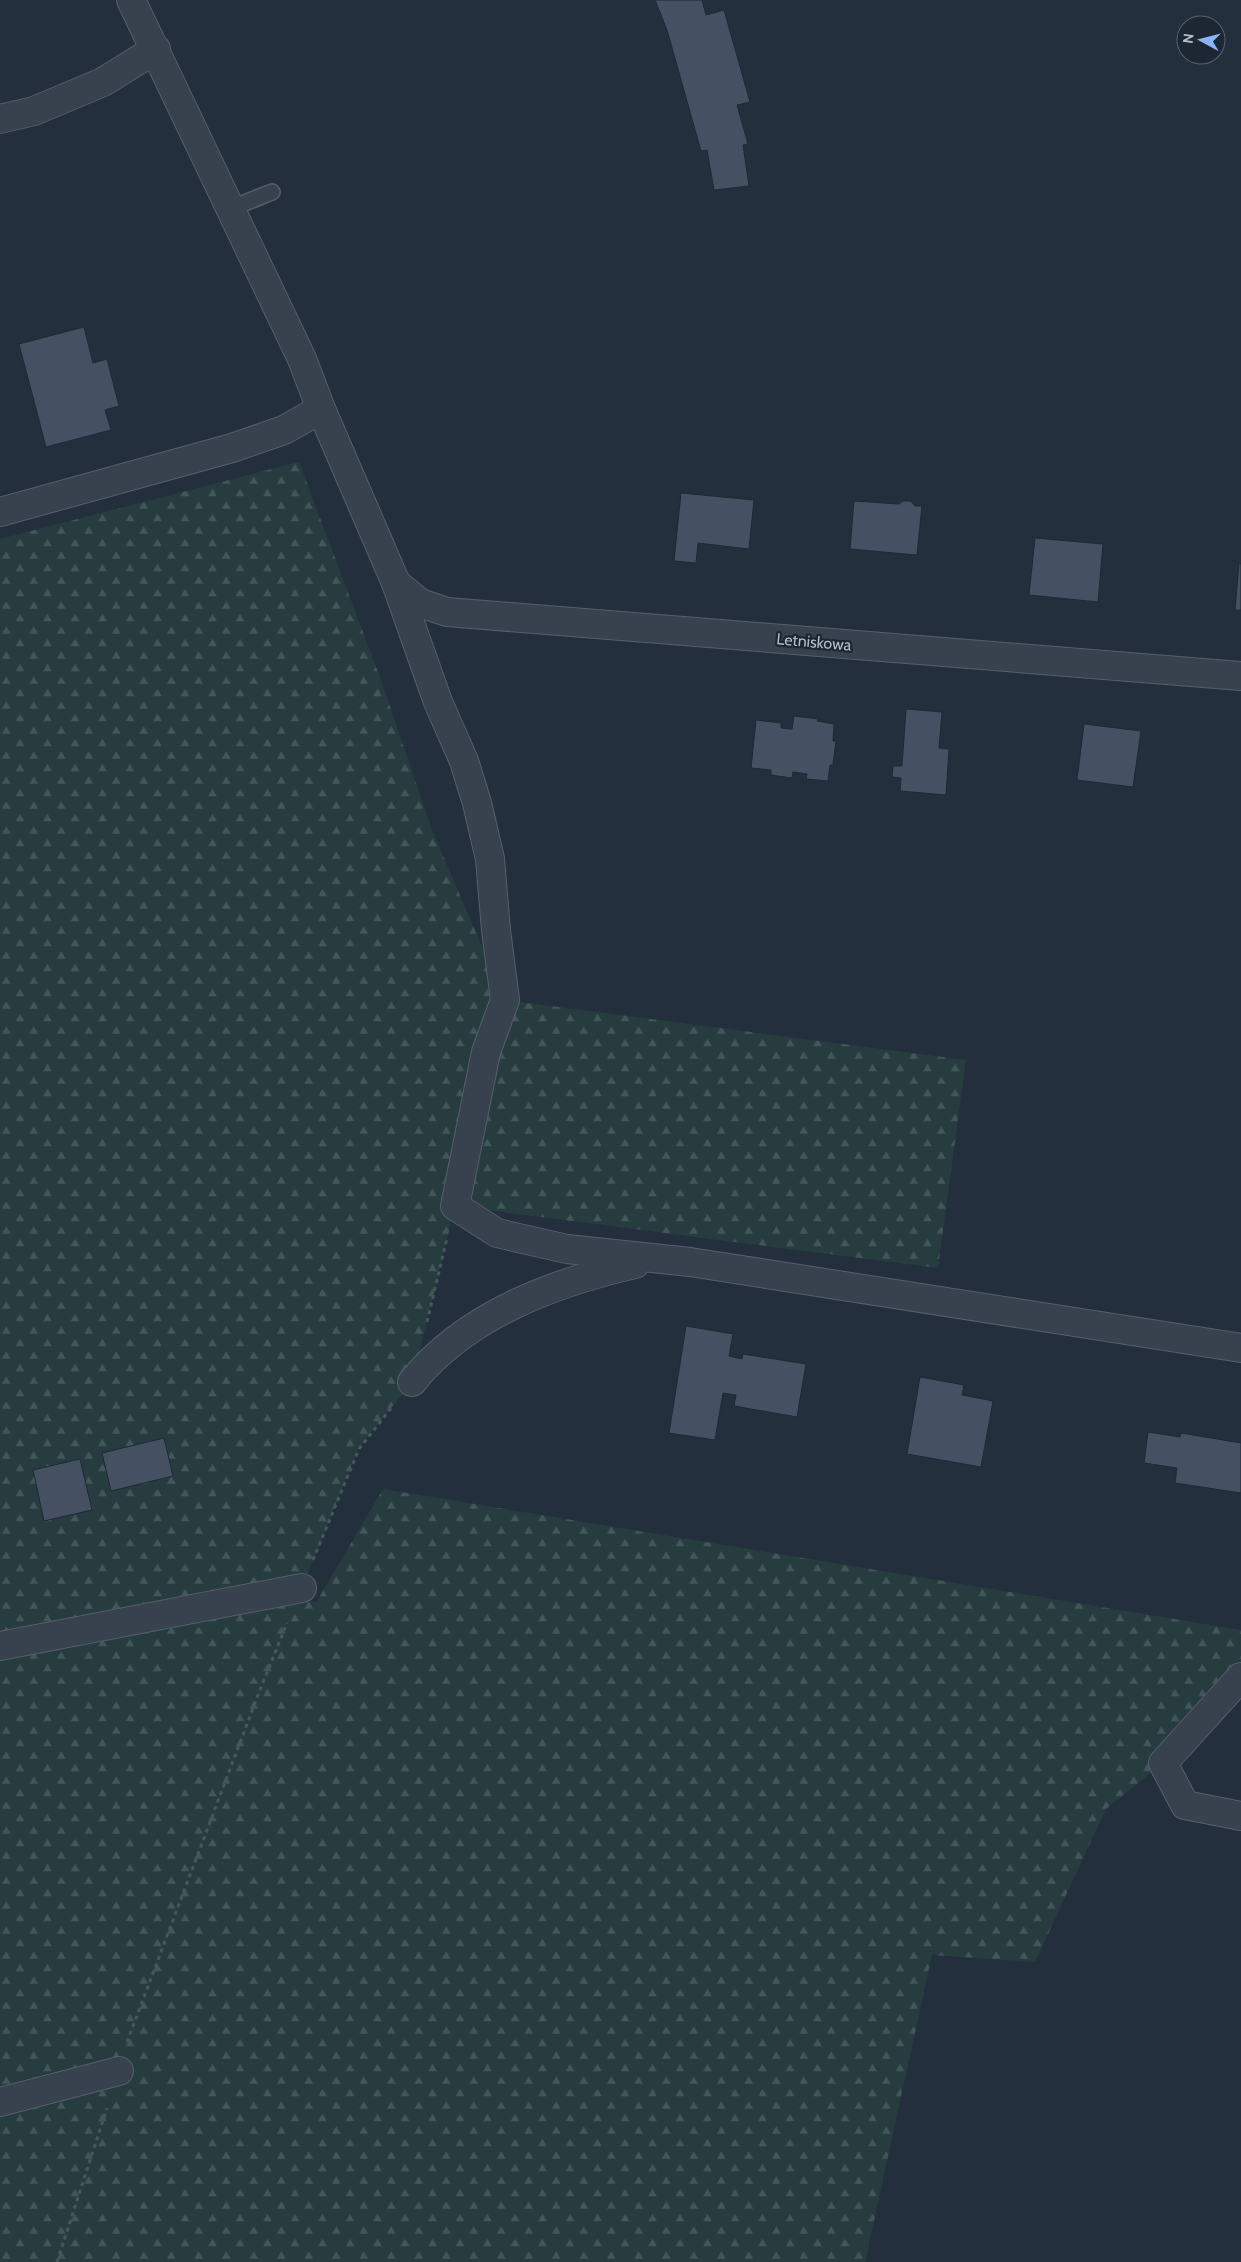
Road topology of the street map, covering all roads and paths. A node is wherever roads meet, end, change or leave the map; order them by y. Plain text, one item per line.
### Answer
1 (132, 0) edge
2 (156, 50) junction
3 (0, 119) edge
4 (272, 192) dead end
5 (232, 208) junction
6 (322, 409) junction
7 (0, 512) edge
8 (396, 583) junction
9 (1241, 676) edge
10 (455, 1206) junction
11 (654, 1260) junction
12 (426, 1327) dead end
13 (1241, 1348) edge
14 (412, 1382) joint
15 (302, 1588) junction
16 (0, 1646) edge
17 (1241, 1677) edge
18 (1241, 1816) edge
19 (119, 2071) junction
20 (0, 2102) edge
21 (57, 2262) edge

1 - 2 street
2 - 3 street
2 - 5 street
4 - 5 lane
5 - 6 street
6 - 7 street
6 - 8 street
8 - 9 street, Letniskowa
8 - 10 street
10 - 11 street
10 - 12 path
11 - 13 street
11 - 14 street
14 - 15 path
15 - 16 street
15 - 19 path
17 - 18 street
19 - 20 street
19 - 21 path

